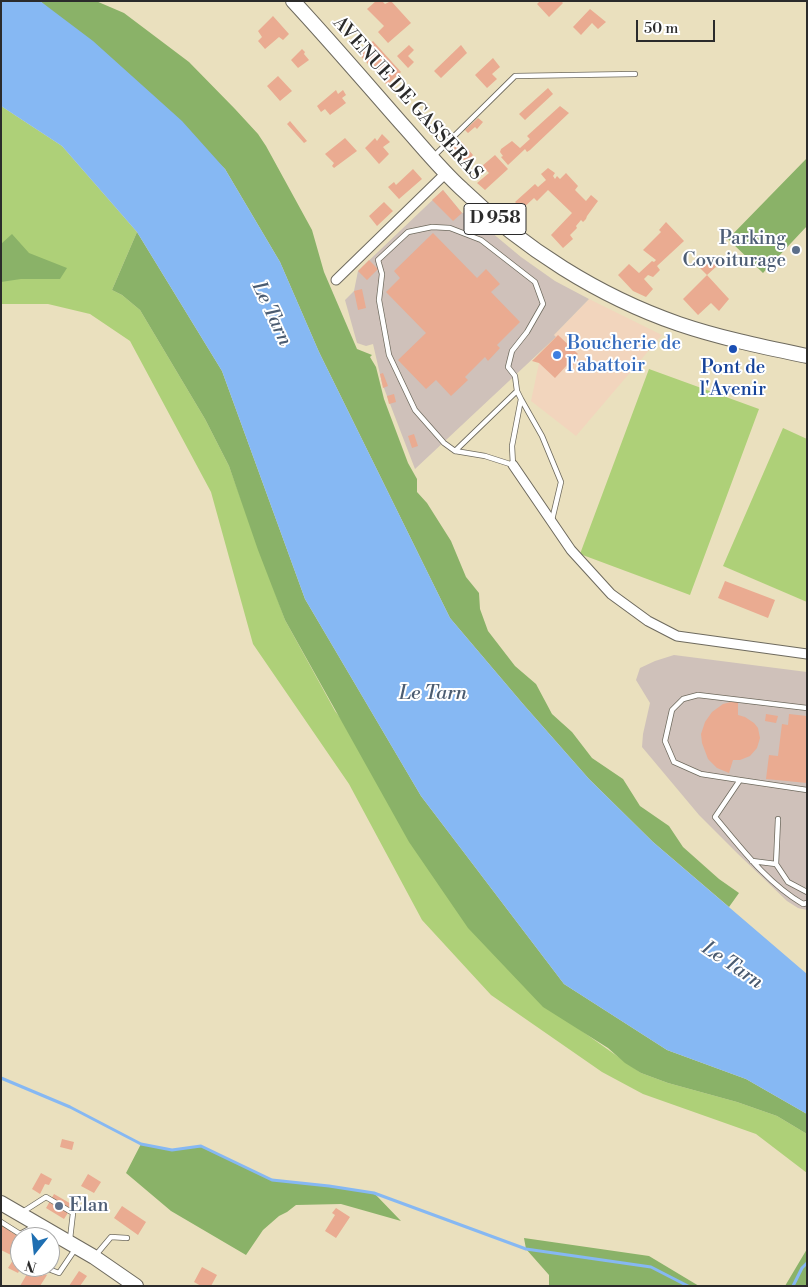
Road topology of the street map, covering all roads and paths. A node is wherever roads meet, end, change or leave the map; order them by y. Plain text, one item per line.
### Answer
1 (293, 1) edge
2 (635, 74) dead end
3 (432, 158) junction
4 (446, 173) junction
5 (336, 280) dead end
6 (807, 350) edge
7 (793, 353) junction
8 (807, 356) edge
9 (517, 391) junction
10 (521, 399) junction
11 (454, 451) junction
12 (513, 465) junction
13 (551, 521) junction
14 (807, 654) edge
15 (807, 708) edge
16 (740, 780) junction
17 (807, 790) edge
18 (778, 819) dead end
19 (752, 861) junction
20 (776, 864) junction
21 (807, 892) edge
22 (807, 903) edge
23 (1, 1203) edge
24 (19, 1214) junction
25 (1, 1222) edge
26 (38, 1224) junction
27 (127, 1238) dead end
28 (73, 1245) junction
29 (94, 1258) junction
30 (60, 1271) edge
31 (136, 1286) edge

1 - 3 main road, AVENUE DE GASSERAS / D 958
2 - 3 lane
3 - 4 main road, AVENUE DE GASSERAS / D 958
4 - 5 street
4 - 7 main road, AVENUE DE GASSERAS / D 958
6 - 7 main road, AVENUE DE GASSERAS / D 958
7 - 8 main road, AVENUE DE GASSERAS / D 958
9 - 10 lane
9 - 11 lane
9 - 11 lane
10 - 12 lane
10 - 13 lane
11 - 12 lane
12 - 13 street
13 - 14 street
15 - 16 lane
16 - 17 lane
16 - 19 lane
18 - 20 lane
19 - 20 lane
19 - 22 lane
20 - 21 lane
23 - 24 main road
24 - 26 main road
24 - 28 lane
25 - 26 lane
26 - 28 main road
27 - 29 lane
28 - 29 main road
28 - 30 lane
29 - 31 main road

